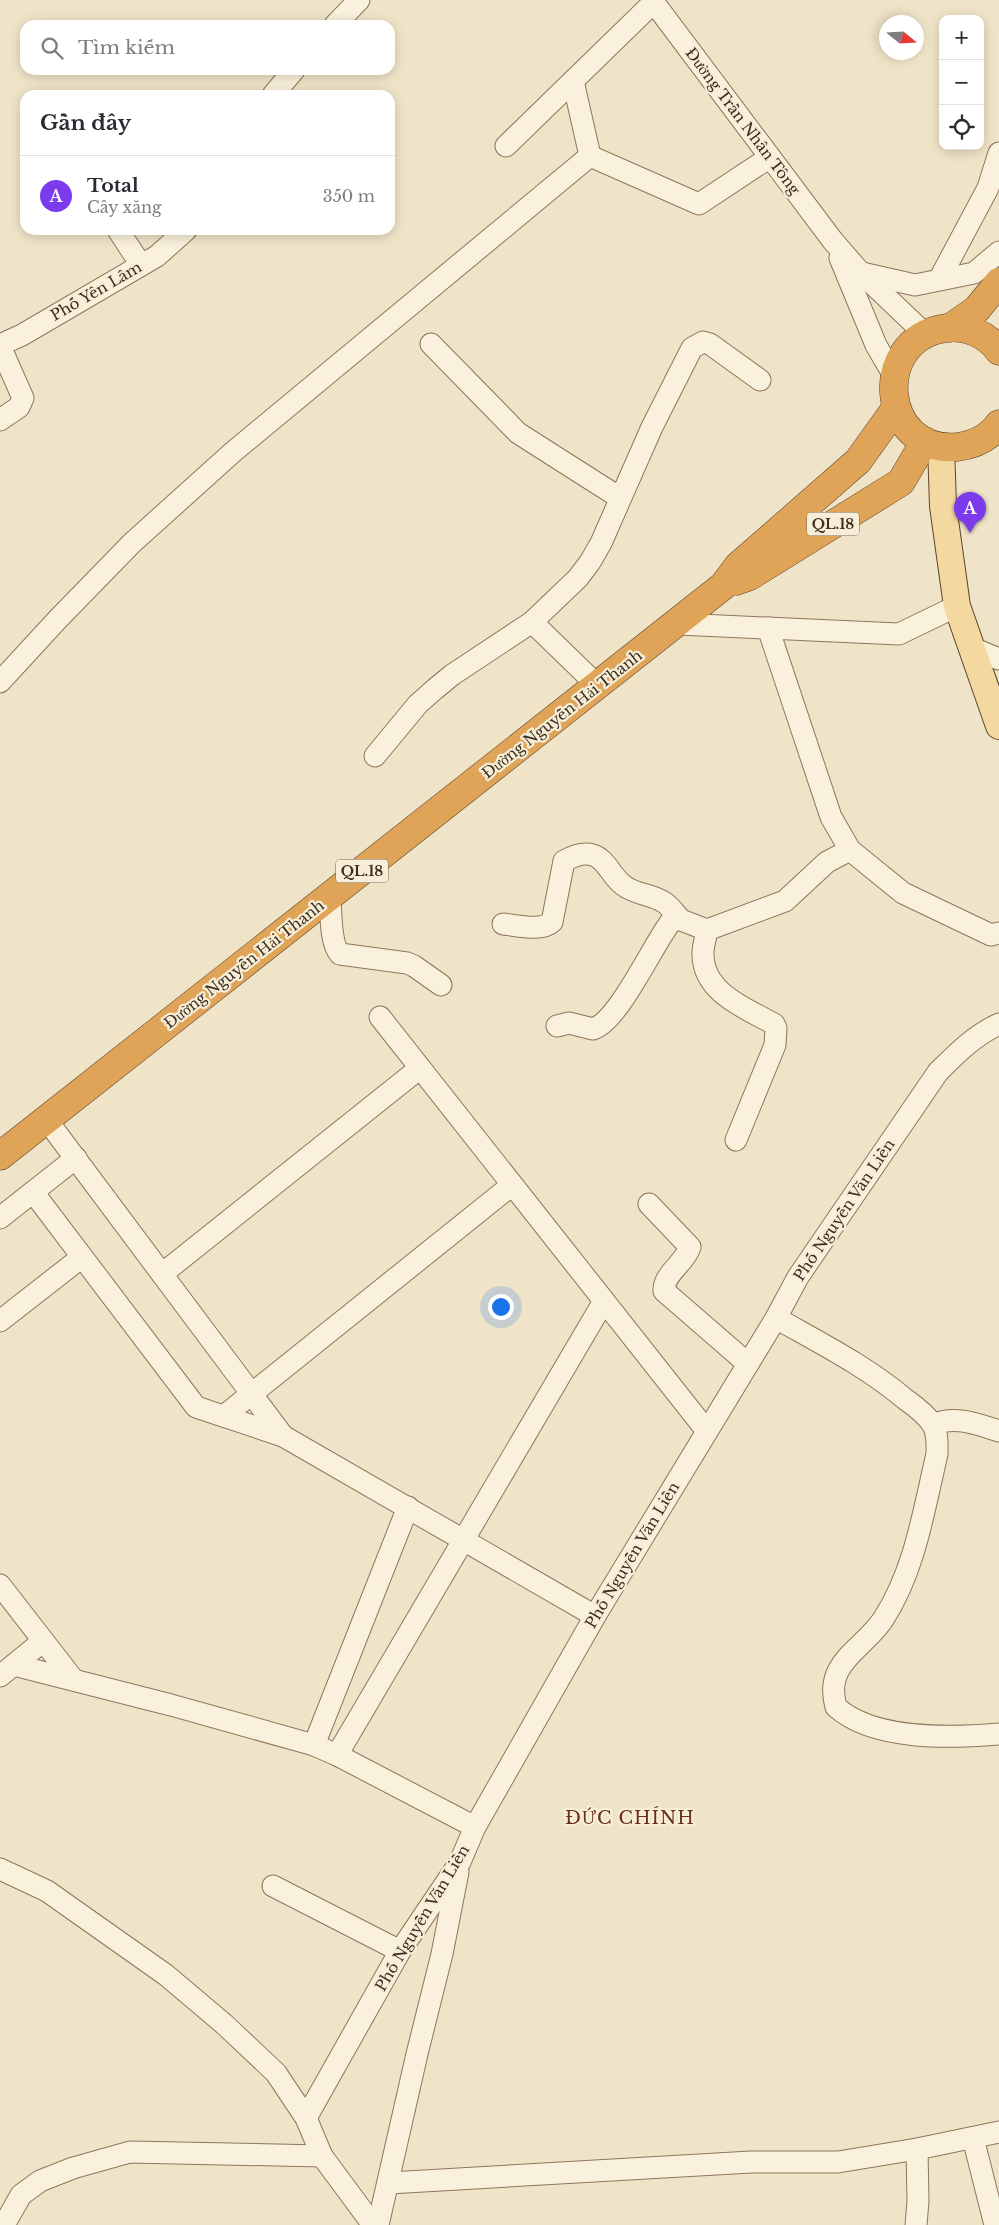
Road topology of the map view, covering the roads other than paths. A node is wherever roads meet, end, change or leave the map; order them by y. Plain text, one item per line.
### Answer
1 (359, 0) edge
2 (653, 1) edge
3 (340, 20) edge
4 (290, 75) edge
5 (573, 80) junction
6 (277, 90) edge
7 (506, 146) dead end
8 (999, 153) edge
9 (590, 156) junction
10 (770, 157) junction
11 (121, 235) edge
12 (180, 235) edge
13 (833, 241) junction
14 (999, 252) edge
15 (142, 265) junction
16 (860, 272) junction
17 (940, 278) junction
18 (999, 282) edge
19 (938, 331) junction
20 (431, 344) dead end
21 (0, 346) edge
22 (999, 351) edge
23 (894, 376) junction
24 (760, 380) dead end
25 (896, 408) junction
26 (0, 420) edge
27 (994, 435) edge
28 (933, 444) junction
29 (620, 498) junction
30 (723, 586) junction
31 (957, 606) junction
32 (532, 622) junction
33 (678, 624) junction
34 (768, 628) junction
35 (972, 648) junction
36 (999, 659) edge
37 (0, 682) edge
38 (598, 686) junction
39 (999, 726) edge
40 (374, 756) dead end
41 (850, 850) junction
42 (330, 896) junction
43 (681, 920) junction
44 (502, 924) dead end
45 (707, 930) junction
46 (999, 933) edge
47 (441, 985) dead end
48 (380, 1017) dead end
49 (999, 1024) edge
50 (557, 1026) dead end
51 (420, 1068) junction
52 (46, 1119) junction
53 (736, 1140) dead end
54 (0, 1156) edge
55 (76, 1158) junction
56 (512, 1185) junction
57 (33, 1192) junction
58 (649, 1204) dead end
59 (0, 1218) edge
60 (82, 1257) junction
61 (162, 1274) junction
62 (604, 1300) junction
63 (776, 1318) junction
64 (0, 1322) edge
65 (747, 1363) junction
66 (252, 1394) junction
67 (224, 1416) junction
68 (933, 1425) junction
69 (706, 1430) junction
70 (999, 1431) edge
71 (284, 1436) junction
72 (408, 1507) junction
73 (464, 1540) junction
74 (0, 1585) edge
75 (596, 1616) junction
76 (43, 1641) junction
77 (7, 1670) edge
78 (72, 1679) junction
79 (999, 1734) edge
80 (314, 1745) junction
81 (338, 1755) junction
82 (475, 1827) junction
83 (460, 1862) junction
84 (0, 1869) edge
85 (274, 1886) dead end
86 (400, 1951) junction
87 (306, 2118) junction
88 (999, 2132) edge
89 (974, 2138) junction
90 (917, 2149) junction
91 (322, 2156) junction
92 (388, 2189) junction
93 (353, 2197) junction
94 (4, 2225) edge
95 (373, 2225) edge
96 (378, 2225) edge
97 (916, 2225) edge
98 (995, 2225) edge

1 - 3 street
2 - 5 street
2 - 10 street, Đường Trần Nhân Tông
4 - 6 street
5 - 7 street
5 - 9 street
8 - 17 street
9 - 10 street
9 - 37 street
10 - 13 street, Đường Trần Nhân Tông
11 - 15 street
12 - 15 street, Phố Yên Lâm
13 - 16 street, Đường Trần Nhân Tông
13 - 23 street, Đường Trần Nhân Tông
14 - 17 street
15 - 21 street, Phố Yên Lâm
16 - 17 street
16 - 19 street, Đường Trần Nhân Tông
18 - 19 highway
19 - 22 highway
19 - 23 highway
20 - 29 street
21 - 26 street
23 - 25 highway
24 - 29 street
25 - 28 highway
25 - 30 highway, Đường Nguyễn Hải Thanh / QL.18
27 - 28 highway
28 - 30 highway, Đường Nguyễn Hải Thanh / QL.18
28 - 31 main road
29 - 32 street
30 - 33 highway, Đường Nguyễn Hải Thanh / QL.18
31 - 34 street
31 - 35 main road
32 - 38 street
32 - 40 street
33 - 34 street
33 - 38 highway, Đường Nguyễn Hải Thanh / QL.18
34 - 41 street
35 - 36 street
35 - 39 main road
38 - 42 highway, Đường Nguyễn Hải Thanh / QL.18
41 - 45 street
41 - 46 street
42 - 47 street
42 - 52 highway, Đường Nguyễn Hải Thanh / QL.18
43 - 44 street
43 - 45 street
43 - 50 street
45 - 53 street
48 - 51 street
49 - 63 street, Phố Nguyễn Văn Liền
51 - 56 street
51 - 61 street
52 - 54 highway, Đường Nguyễn Hải Thanh / QL.18
52 - 55 street
55 - 57 street
55 - 61 street
56 - 62 street
56 - 66 street
57 - 59 street
57 - 60 street
58 - 65 street
60 - 64 street
60 - 67 street
61 - 66 street
62 - 69 street
62 - 73 street
63 - 65 street, Phố Nguyễn Văn Liền
63 - 68 street
65 - 69 street, Phố Nguyễn Văn Liền
66 - 67 street
66 - 71 street
67 - 71 street
68 - 70 street
68 - 79 street
69 - 75 street, Phố Nguyễn Văn Liền
71 - 72 street
72 - 73 street
72 - 80 street
73 - 75 street
73 - 81 street
74 - 76 street
75 - 82 street, Phố Nguyễn Văn Liền
76 - 77 street
76 - 78 street
77 - 78 street
78 - 80 street
80 - 81 street
81 - 82 street
82 - 83 street, Phố Nguyễn Văn Liền
83 - 86 street, Phố Nguyễn Văn Liền
83 - 92 street
84 - 87 street
85 - 86 street
86 - 87 street, Phố Nguyễn Văn Liền
87 - 91 street
88 - 89 street
89 - 90 street
89 - 98 street
90 - 92 street
90 - 97 street
91 - 93 street
91 - 94 street
92 - 93 street
92 - 96 street
93 - 95 street

